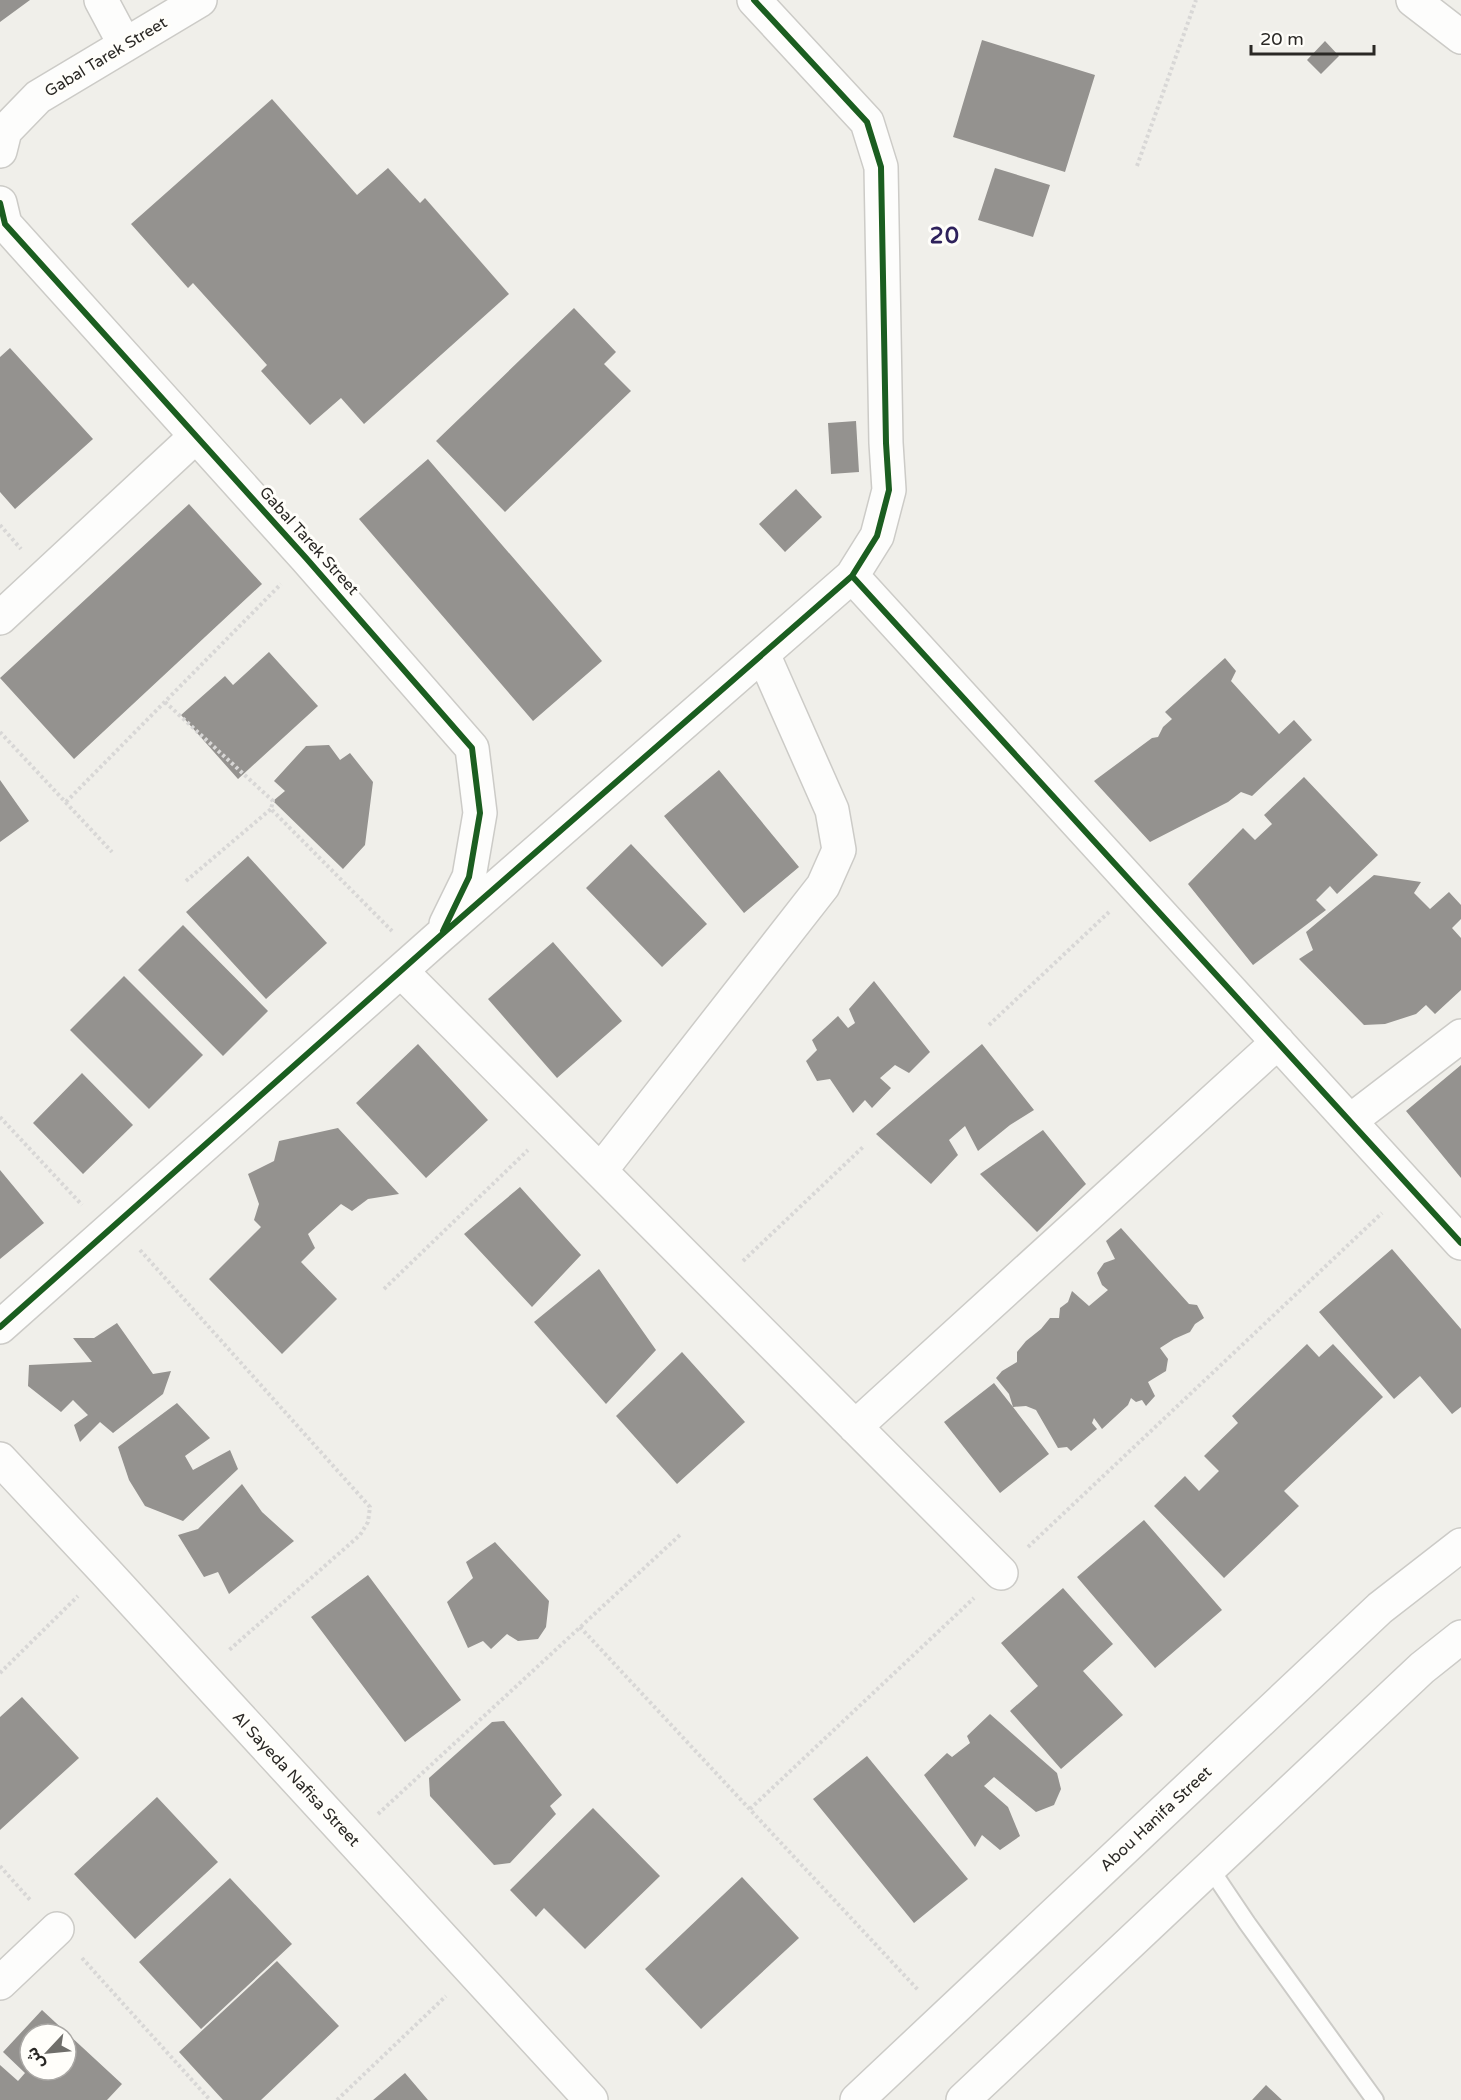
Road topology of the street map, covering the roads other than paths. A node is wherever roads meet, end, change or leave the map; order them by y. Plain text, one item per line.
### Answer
1 (101, 0) edge
2 (201, 0) edge
3 (754, 0) edge
4 (1413, 0) edge
5 (1461, 37) edge
6 (125, 45) junction
7 (0, 151) edge
8 (0, 203) edge
9 (196, 436) junction
10 (852, 576) junction
11 (0, 618) edge
12 (763, 654) junction
13 (420, 955) junction
14 (1461, 1036) edge
15 (1278, 1042) junction
16 (1350, 1121) junction
17 (601, 1170) junction
18 (1461, 1244) edge
19 (0, 1327) edge
20 (855, 1427) junction
21 (0, 1459) edge
22 (1461, 1545) edge
23 (1000, 1573) road end
24 (1461, 1637) edge
25 (1210, 1868) junction
26 (57, 1929) road end
27 (0, 1983) edge
28 (591, 2100) edge
29 (857, 2100) edge
30 (963, 2100) edge
31 (1375, 2100) edge

1 - 6 street
2 - 6 street, Gabal Tarek Street
3 - 10 street
4 - 5 street
6 - 7 street, Gabal Tarek Street
8 - 9 street, Gabal Tarek Street
9 - 11 street
9 - 13 street, Gabal Tarek Street
10 - 12 street
10 - 15 street
12 - 13 street
12 - 17 street
13 - 17 street
13 - 19 street
14 - 16 street
15 - 16 street
15 - 20 street
16 - 18 street
17 - 20 street
20 - 23 street
21 - 28 street, Al Sayeda Nafisa Street
22 - 29 street, Abou Hanifa Street
24 - 25 street
25 - 30 street
25 - 31 lane
26 - 27 street

